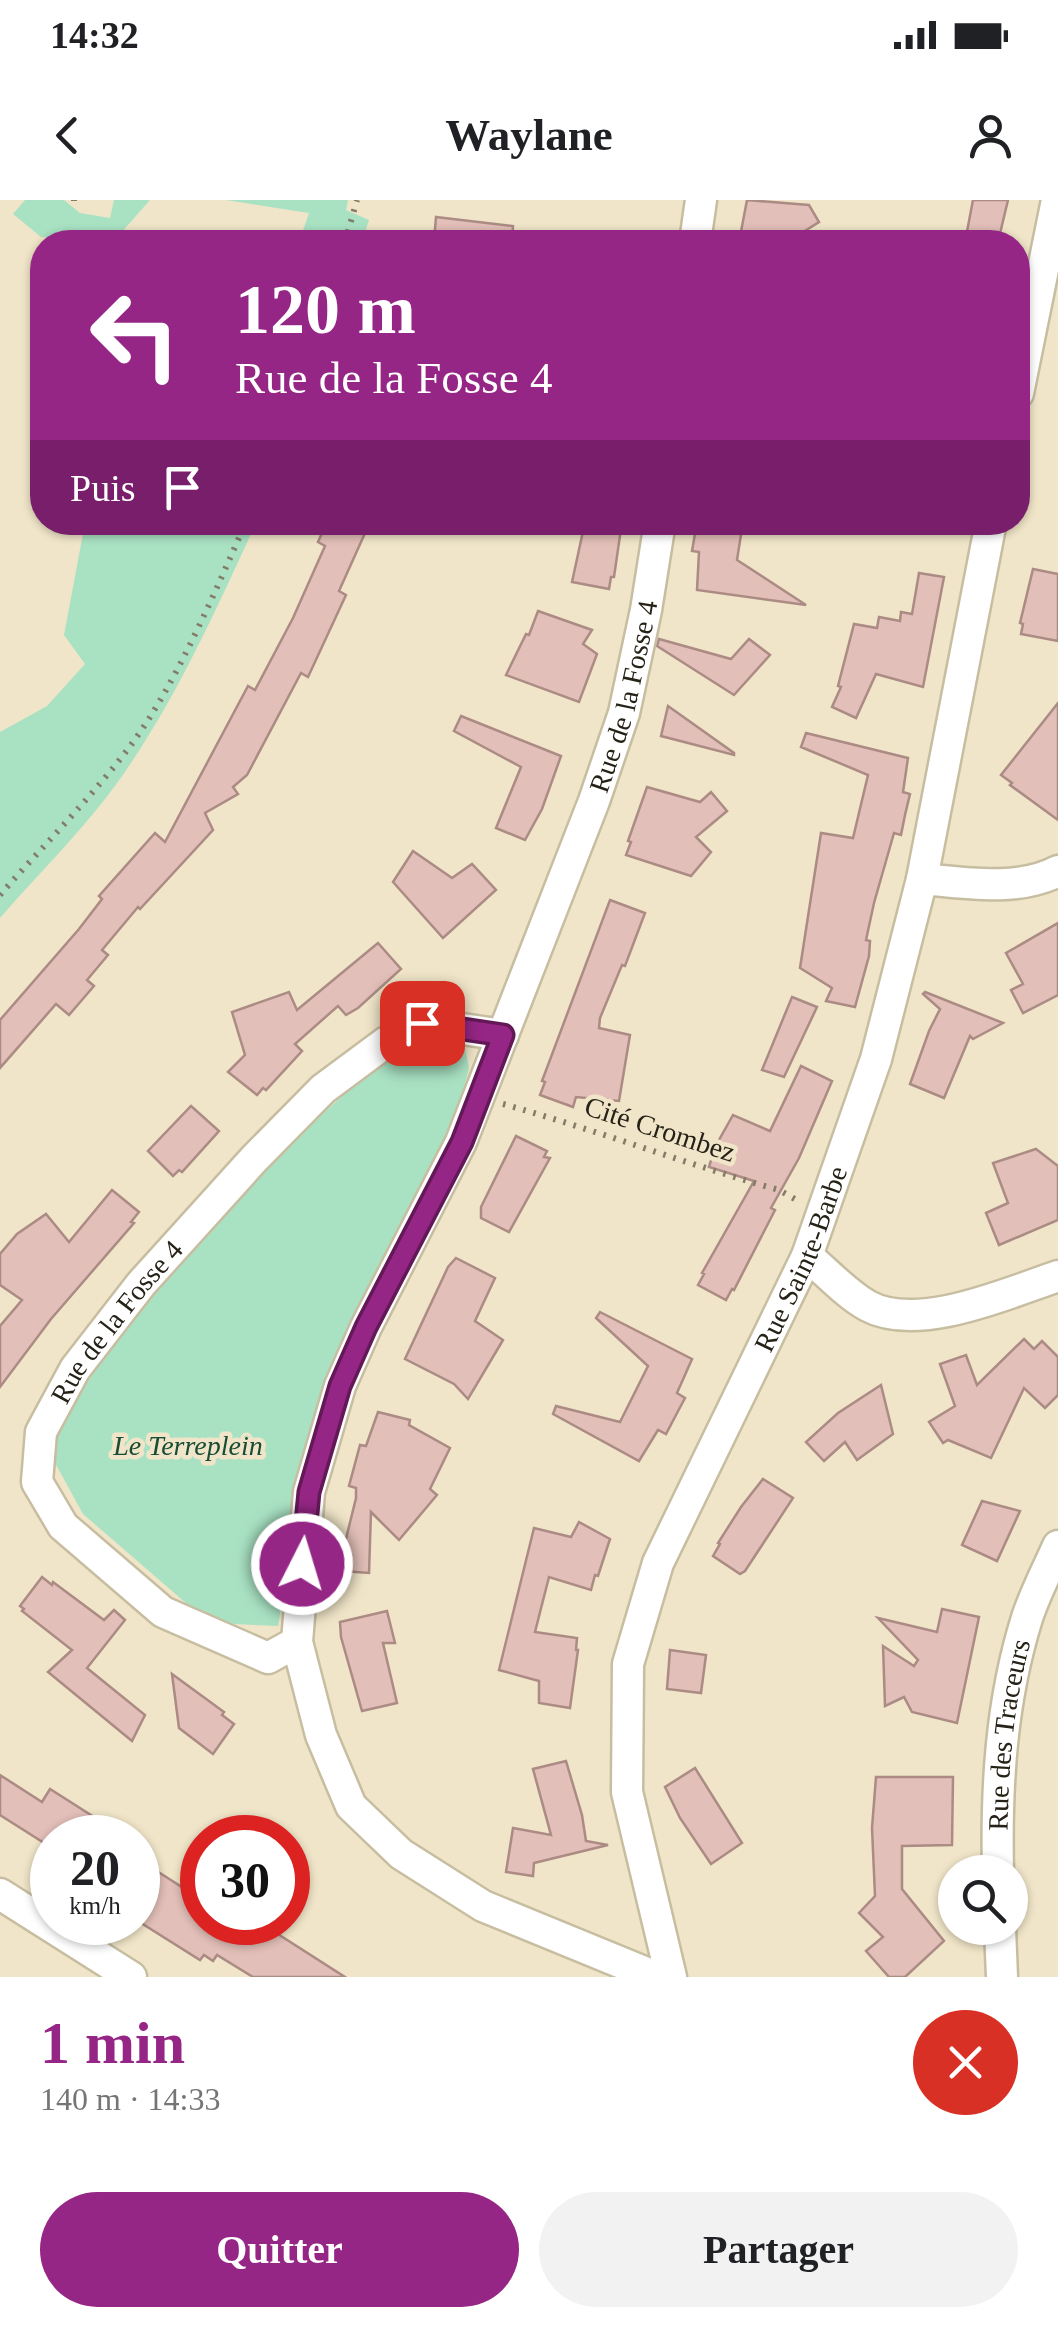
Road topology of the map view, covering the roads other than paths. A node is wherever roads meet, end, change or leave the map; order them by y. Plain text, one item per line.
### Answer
1 (701, 200) edge
2 (1057, 200) edge
3 (697, 230) edge
4 (1030, 334) edge
5 (658, 535) edge
6 (988, 535) edge
7 (1058, 871) edge
8 (922, 879) junction
9 (503, 1035) junction
10 (806, 1256) junction
11 (1058, 1276) edge
12 (1058, 1546) edge
13 (296, 1642) junction
14 (998, 1855) edge
15 (0, 1894) edge
16 (1001, 1945) edge
17 (131, 1977) edge
18 (656, 1977) edge
19 (671, 1977) edge
20 (1002, 1977) edge

1 - 3 street
2 - 4 street
5 - 9 street, Rue de la Fosse 4
6 - 8 street, Rue Sainte-Barbe
7 - 8 street
8 - 10 street, Rue Sainte-Barbe
9 - 13 street, Rue de la Fosse 4
9 - 13 street, Rue de la Fosse 4
10 - 11 street
10 - 19 street, Rue Sainte-Barbe
12 - 14 street, Rue des Traceurs
13 - 18 street, Rue de la Fosse 4
15 - 17 street
16 - 20 street

